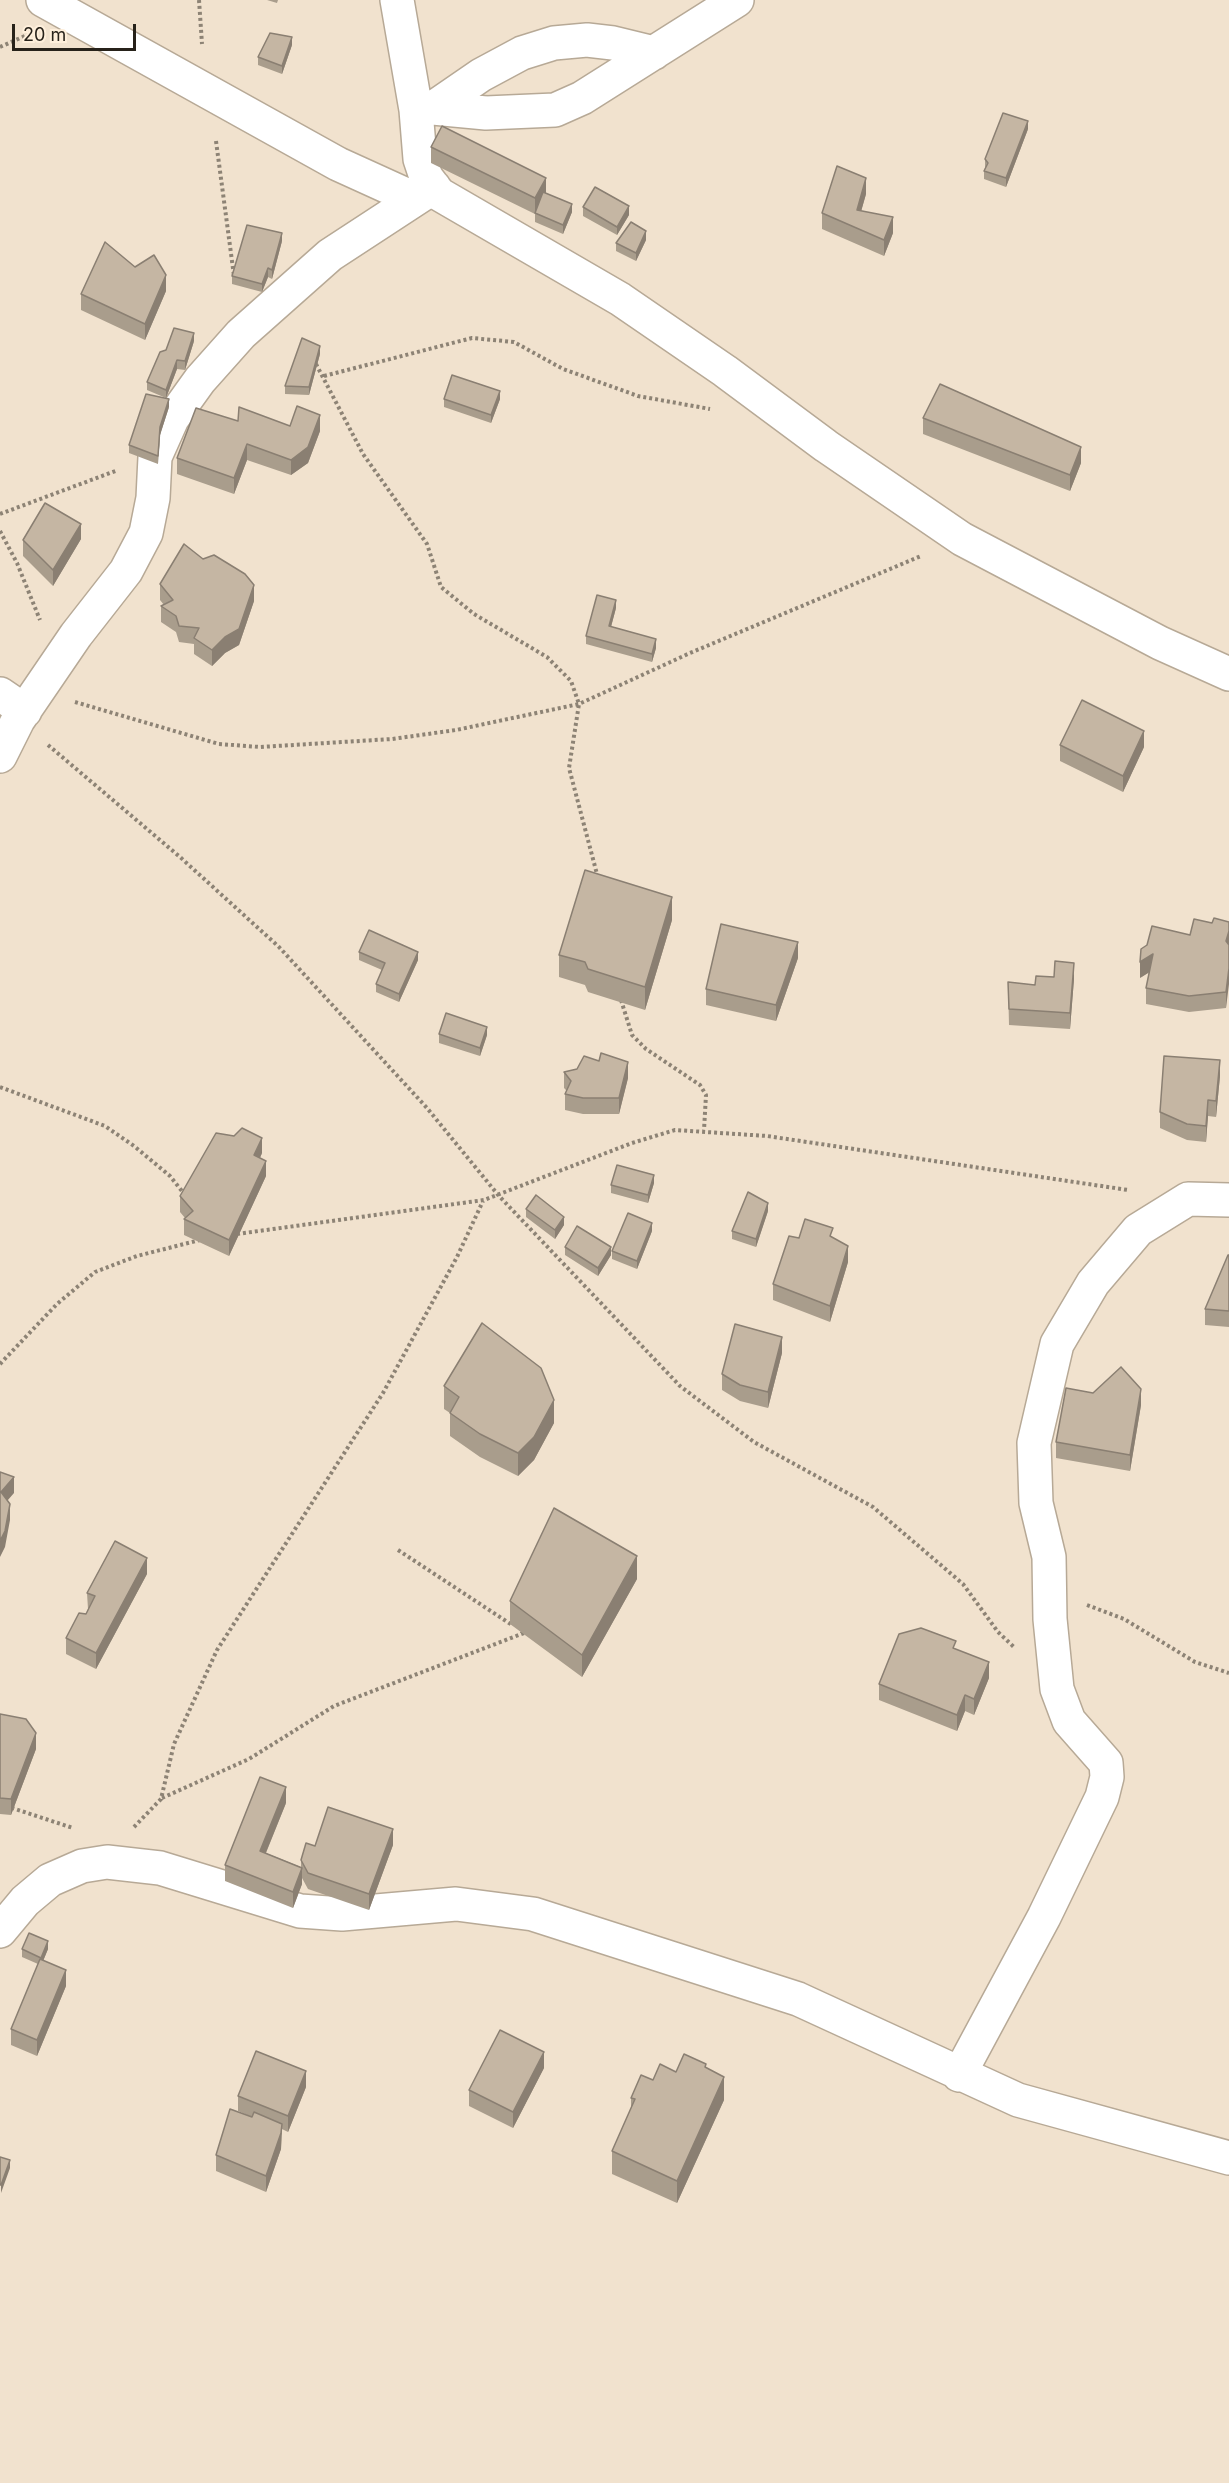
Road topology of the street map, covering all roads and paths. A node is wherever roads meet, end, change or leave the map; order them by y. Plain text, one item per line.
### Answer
1 (43, 0) edge
2 (397, 0) edge
3 (737, 0) edge
4 (654, 54) junction
5 (208, 92) junction
6 (425, 109) junction
7 (425, 193) junction
8 (241, 334) junction
9 (312, 358) edge
10 (324, 376) junction
11 (715, 410) dead end
12 (155, 457) junction
13 (0, 514) edge
14 (0, 531) edge
15 (962, 539) junction
16 (1229, 674) edge
17 (26, 697) edge
18 (579, 704) junction
19 (0, 756) edge
20 (599, 880) edge
21 (620, 994) edge
22 (0, 1087) edge
23 (704, 1130) junction
24 (1129, 1190) dead end
25 (500, 1196) junction
26 (484, 1200) junction
27 (1229, 1200) edge
28 (190, 1202) edge
29 (227, 1235) edge
30 (205, 1239) edge
31 (0, 1364) edge
32 (398, 1550) dead end
33 (1050, 1592) junction
34 (1229, 1673) edge
35 (1057, 1689) junction
36 (161, 1799) junction
37 (0, 1804) edge
38 (78, 1830) dead end
39 (107, 1862) junction
40 (0, 1931) edge
41 (959, 2075) junction
42 (1229, 2158) edge

1 - 5 street
2 - 6 street
3 - 4 street
4 - 6 street
4 - 6 street
5 - 7 street
5 - 8 path
6 - 7 street
7 - 8 street
7 - 15 street
8 - 12 street
9 - 10 path
10 - 11 path
10 - 18 path
12 - 13 path
12 - 17 street
14 - 17 path
15 - 16 street
15 - 18 path
17 - 18 path
17 - 19 street
17 - 25 path
18 - 20 path
21 - 23 path
22 - 28 path
23 - 24 path
23 - 25 path
25 - 26 path
25 - 35 path
26 - 29 path
26 - 36 path
27 - 33 street
30 - 31 path
32 - 36 path
33 - 34 path
33 - 35 street
35 - 41 street
36 - 39 path
37 - 38 path
39 - 40 street
39 - 41 street
41 - 42 street

